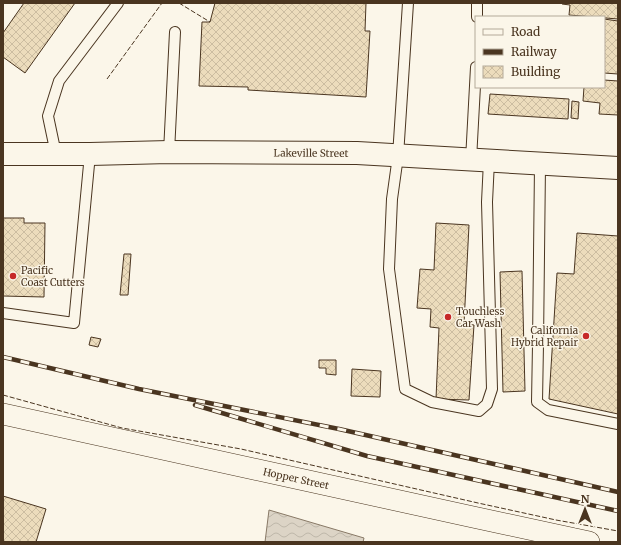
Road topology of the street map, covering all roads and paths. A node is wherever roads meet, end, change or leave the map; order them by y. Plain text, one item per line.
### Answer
1 (118, 3) edge
2 (408, 3) edge
3 (477, 3) edge
4 (477, 16) edge
5 (175, 32) dead end
6 (477, 88) edge
7 (169, 152) junction
8 (3, 154) edge
9 (56, 154) junction
10 (90, 154) junction
11 (398, 156) junction
12 (480, 161) junction
13 (540, 164) junction
14 (618, 168) edge
15 (3, 313) edge
16 (3, 414) edge
17 (618, 424) edge
18 (589, 542) edge

1 - 9 lane
2 - 11 lane
3 - 4 lane
5 - 7 lane
6 - 12 lane
7 - 10 main road, Lakeville Street
7 - 11 main road, Lakeville Street
8 - 9 main road, Lakeville Street
9 - 10 main road, Lakeville Street
10 - 15 lane
11 - 12 main road, Lakeville Street
11 - 12 lane
12 - 13 main road, Lakeville Street
13 - 14 main road, Lakeville Street
13 - 17 lane
16 - 18 street, Hopper Street

